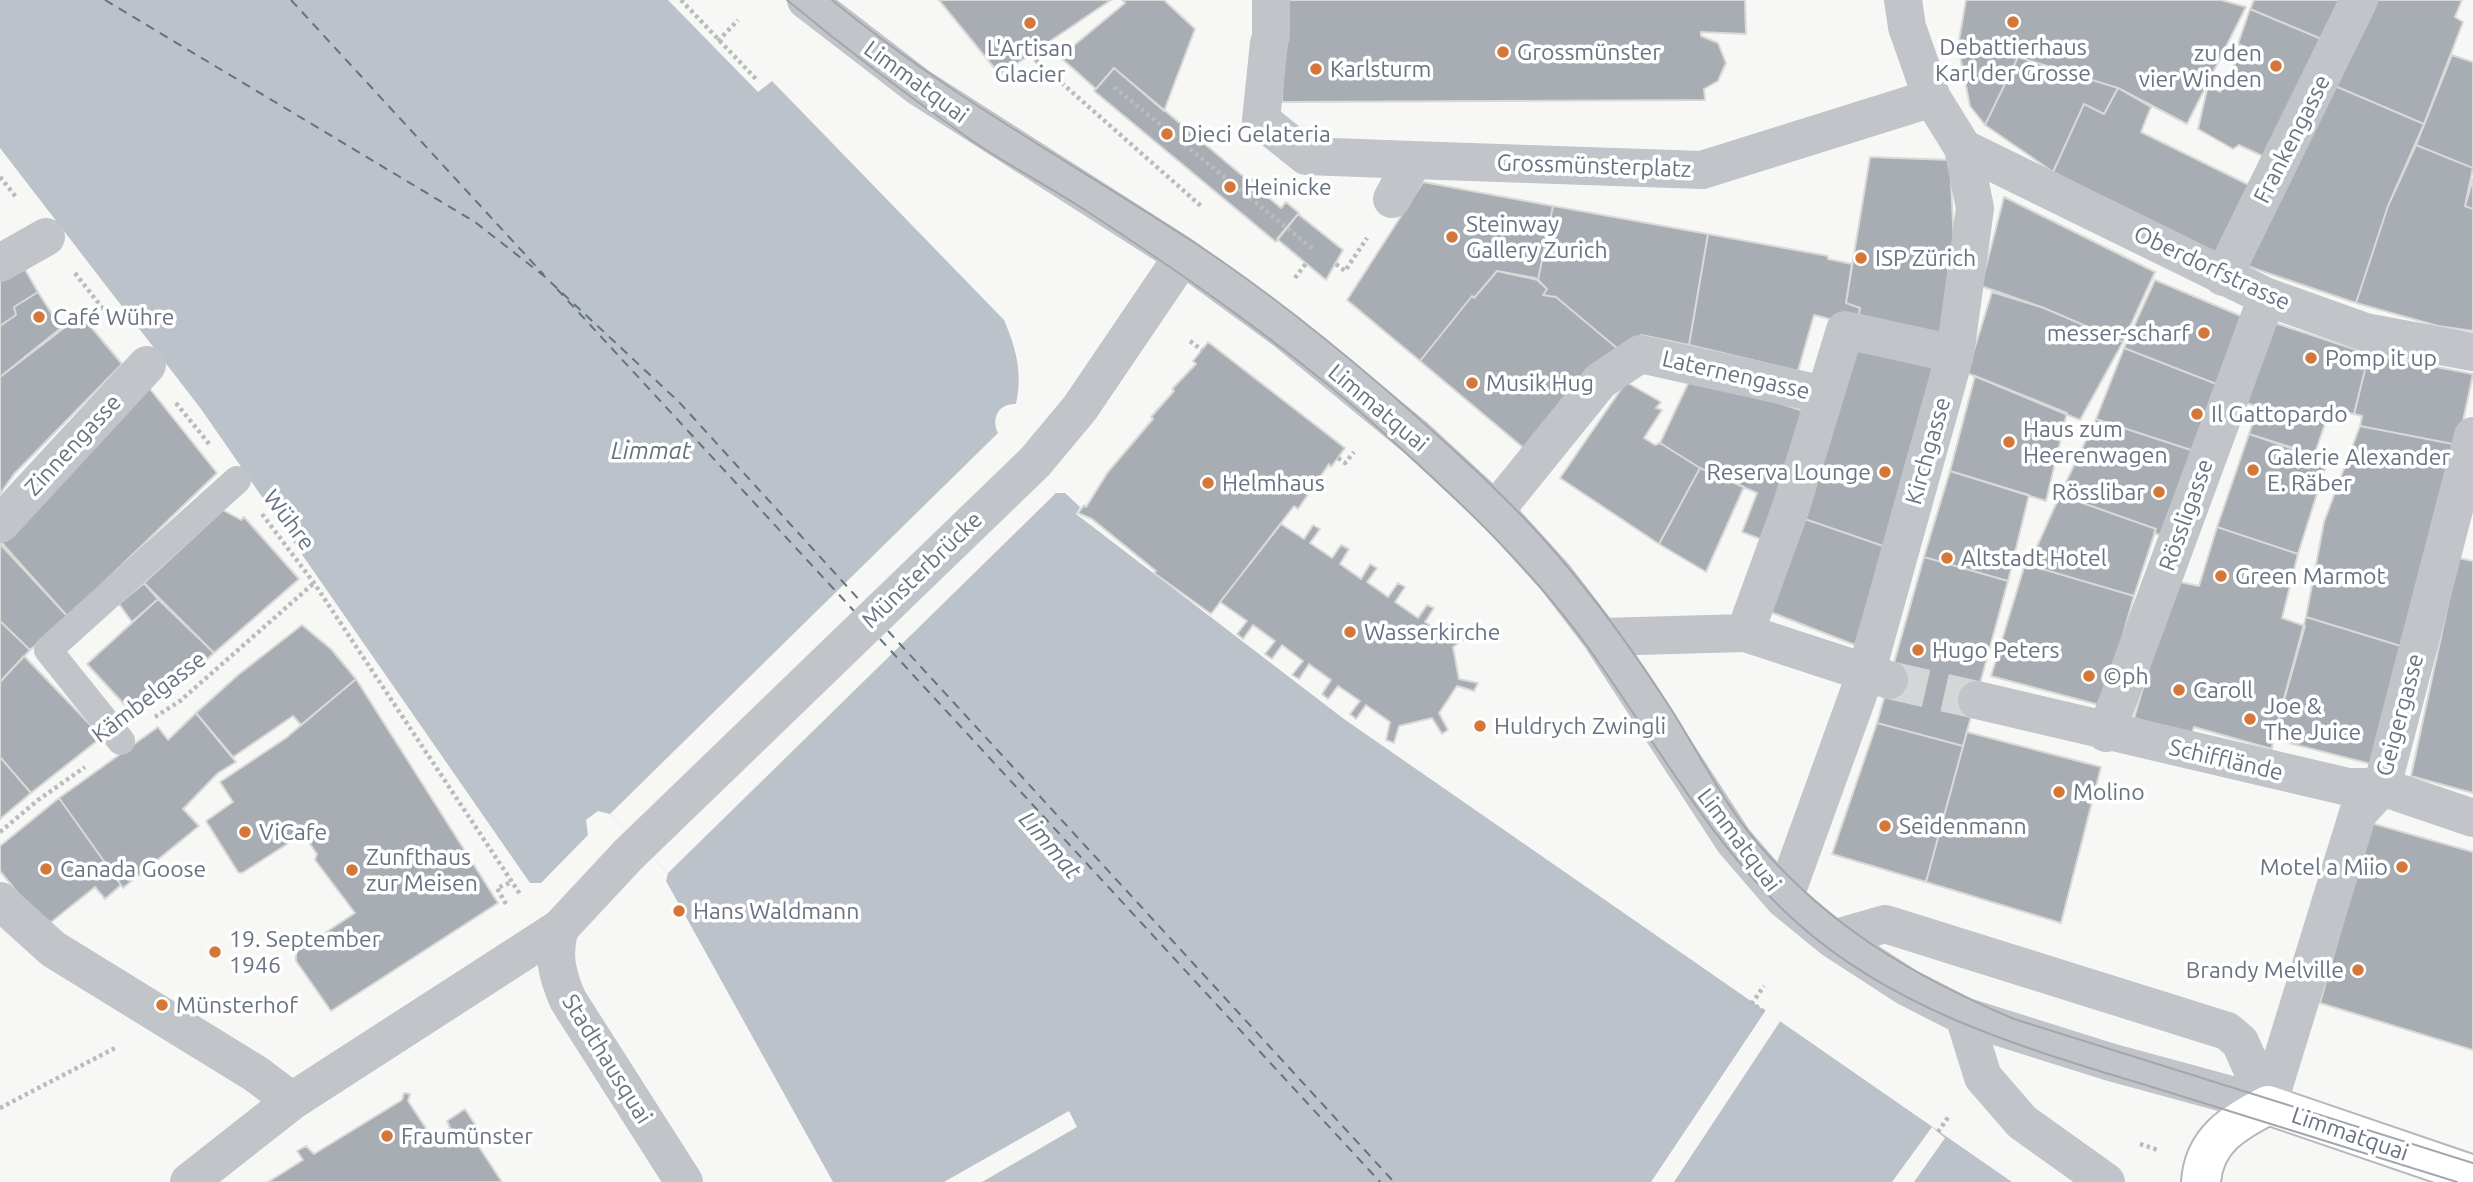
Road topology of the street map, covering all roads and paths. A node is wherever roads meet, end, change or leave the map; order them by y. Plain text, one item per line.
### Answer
1 (681, 0) edge
2 (806, 0) edge
3 (1903, 0) edge
4 (2359, 0) edge
5 (738, 20) dead end
6 (1270, 26) edge
7 (718, 41) junction
8 (1030, 55) dead end
9 (756, 79) dead end
10 (1114, 87) dead end
11 (1932, 98) junction
12 (1963, 148) junction
13 (1413, 160) junction
14 (0, 177) edge
15 (1256, 178) dead end
16 (1244, 193) junction
17 (1392, 199) dead end
18 (1205, 210) dead end
19 (46, 237) junction
20 (1314, 250) dead end
21 (1183, 256) junction
22 (1353, 261) dead end
23 (1307, 262) dead end
24 (0, 264) edge
25 (1336, 264) dead end
26 (2223, 277) junction
27 (1294, 279) dead end
28 (2267, 298) junction
29 (1190, 341) dead end
30 (1202, 350) dead end
31 (2473, 352) edge
32 (1955, 355) junction
33 (146, 365) junction
34 (1825, 395) junction
35 (2473, 436) edge
36 (237, 480) junction
37 (1506, 498) junction
38 (0, 524) edge
39 (314, 583) junction
40 (1745, 633) junction
41 (1601, 637) junction
42 (1878, 675) junction
43 (1977, 700) tunnel mouth
44 (2106, 733) junction
45 (121, 741) junction
46 (2382, 787) junction
47 (2473, 818) edge
48 (0, 832) edge
49 (1784, 899) junction
50 (0, 901) edge
51 (525, 902) dead end
52 (560, 928) junction
53 (1833, 939) junction
54 (1764, 986) dead end
55 (1764, 1012) dead end
56 (1964, 1016) junction
57 (169, 1020) junction
58 (292, 1101) junction
59 (2268, 1105) junction
60 (0, 1108) edge
61 (1950, 1116) dead end
62 (1938, 1132) dead end
63 (2473, 1175) edge
64 (189, 1182) edge
65 (684, 1182) edge
66 (2106, 1182) edge
67 (2201, 1182) edge

1 - 7 path
2 - 21 street, Limmatquai
3 - 11 street, Kirchgasse
4 - 26 street, Frankengasse
5 - 7 path
6 - 13 street, Grossmünsterplatz
7 - 9 path
8 - 18 path
10 - 16 path
11 - 12 street, Kirchgasse
11 - 13 street, Grossmünsterplatz
12 - 26 street, Oberdorfstrasse
12 - 32 street, Kirchgasse
13 - 17 street
14 - 19 path, Wühre
15 - 16 path
16 - 20 path
19 - 24 street
19 - 33 path, Wühre
21 - 37 street, Limmatquai
21 - 52 street, Münsterbrücke
22 - 25 path
23 - 27 path
26 - 28 street, Oberdorfstrasse
28 - 31 street, Oberdorfstrasse
28 - 44 street, Rössligasse
29 - 30 path
32 - 34 street, Laternengasse
32 - 42 street, Kirchgasse
33 - 36 path, Wühre
33 - 38 street, Zinnengasse
34 - 37 street, Laternengasse
34 - 40 street
35 - 46 street, Geigergasse
36 - 39 path, Wühre
36 - 45 lane
37 - 41 street, Limmatquai
39 - 45 path, Kämbelgasse
39 - 51 path, Wühre
40 - 41 street
40 - 42 street
41 - 49 street, Limmatquai
42 - 49 street, Kirchgasse
43 - 44 street, Schifflände
44 - 46 street, Schifflände
45 - 48 path, Kämbelgasse
46 - 47 street, Schifflände
46 - 59 street, Geigergasse
49 - 53 street, Limmatquai
50 - 57 street
52 - 58 street
52 - 65 street, Stadthausquai
53 - 56 street, Limmatquai
53 - 59 street, Limmatquai
54 - 55 path
56 - 59 street, Limmatquai
56 - 66 street
57 - 58 street
57 - 60 path
58 - 64 street
59 - 63 main road, Limmatquai
59 - 67 main road
61 - 62 path

